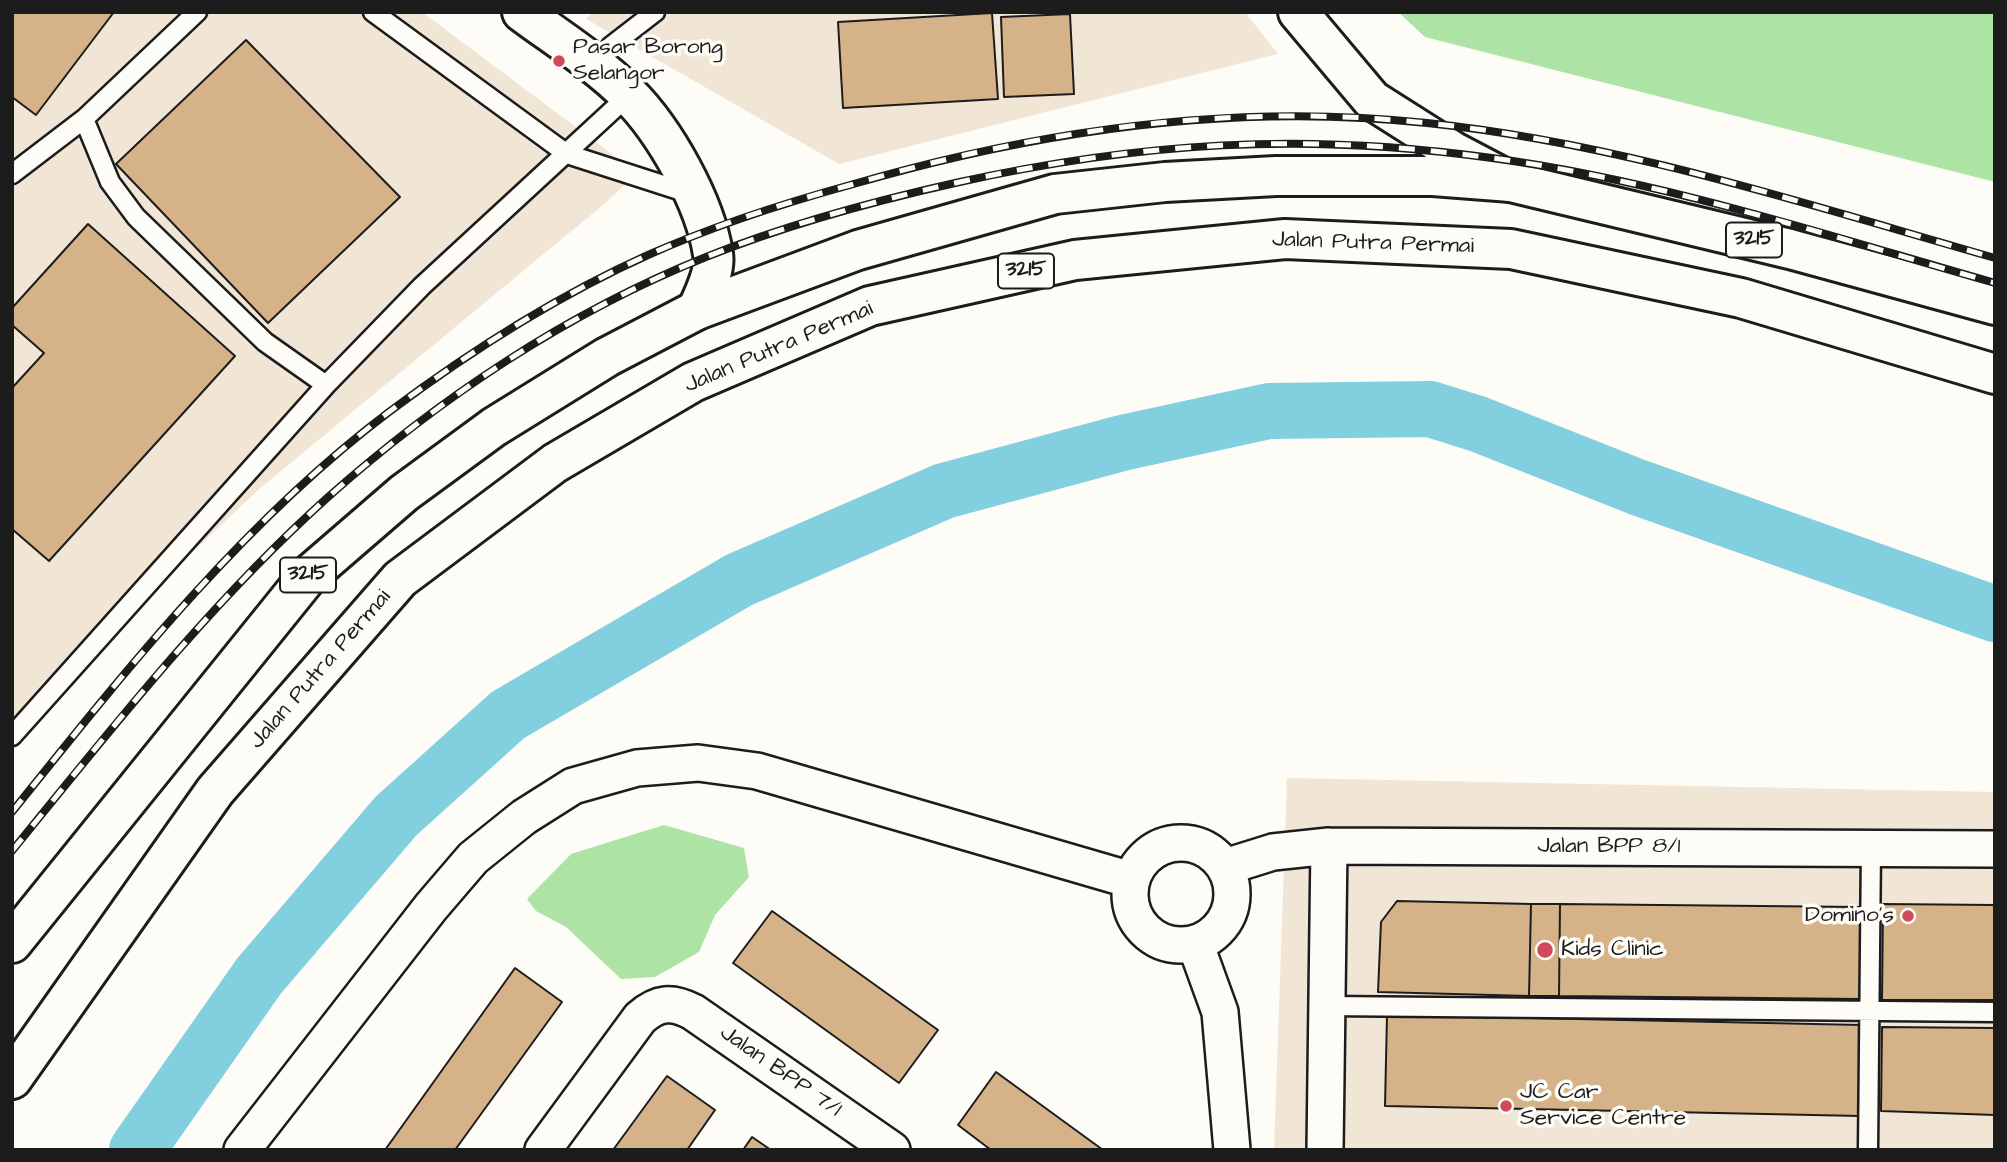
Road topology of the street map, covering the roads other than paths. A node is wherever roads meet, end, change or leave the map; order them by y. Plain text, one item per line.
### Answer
1 (198, 12) edge
2 (373, 12) edge
3 (522, 12) edge
4 (655, 12) edge
5 (1298, 12) edge
6 (597, 68) junction
7 (629, 95) junction
8 (84, 119) junction
9 (567, 154) junction
10 (12, 174) edge
11 (1511, 181) junction
12 (694, 195) junction
13 (1995, 305) edge
14 (697, 310) junction
15 (1995, 374) edge
16 (326, 385) junction
17 (12, 736) edge
18 (1329, 846) junction
19 (1871, 848) junction
20 (1995, 849) edge
21 (1225, 867) junction
22 (1131, 880) junction
23 (12, 943) edge
24 (1195, 943) junction
25 (1327, 1006) junction
26 (1870, 1011) junction
27 (1995, 1012) edge
28 (12, 1079) edge
29 (885, 1148) edge
30 (242, 1150) edge
31 (543, 1150) edge
32 (1232, 1150) edge
33 (1325, 1150) edge
34 (1868, 1150) edge

1 - 8 lane
2 - 9 lane
3 - 6 main road
4 - 6 lane
5 - 11 main road
6 - 7 main road
7 - 9 lane
7 - 12 main road
8 - 10 lane
8 - 16 lane
9 - 12 lane
9 - 16 lane
11 - 13 main road, 3215
11 - 14 main road, 3215
12 - 14 main road
14 - 23 main road, 3215
15 - 28 main road, Jalan Putra Permai / 3215
16 - 17 lane
18 - 19 street, Jalan BPP 8/1
18 - 21 street, Jalan BPP 8/1
18 - 25 street
19 - 20 street, Jalan BPP 8/1
19 - 26 lane
21 - 22 street
21 - 24 street
22 - 24 street
22 - 30 street
24 - 32 street
25 - 26 lane
25 - 33 street
26 - 27 lane
26 - 34 lane
29 - 31 street, Jalan BPP 7/1

